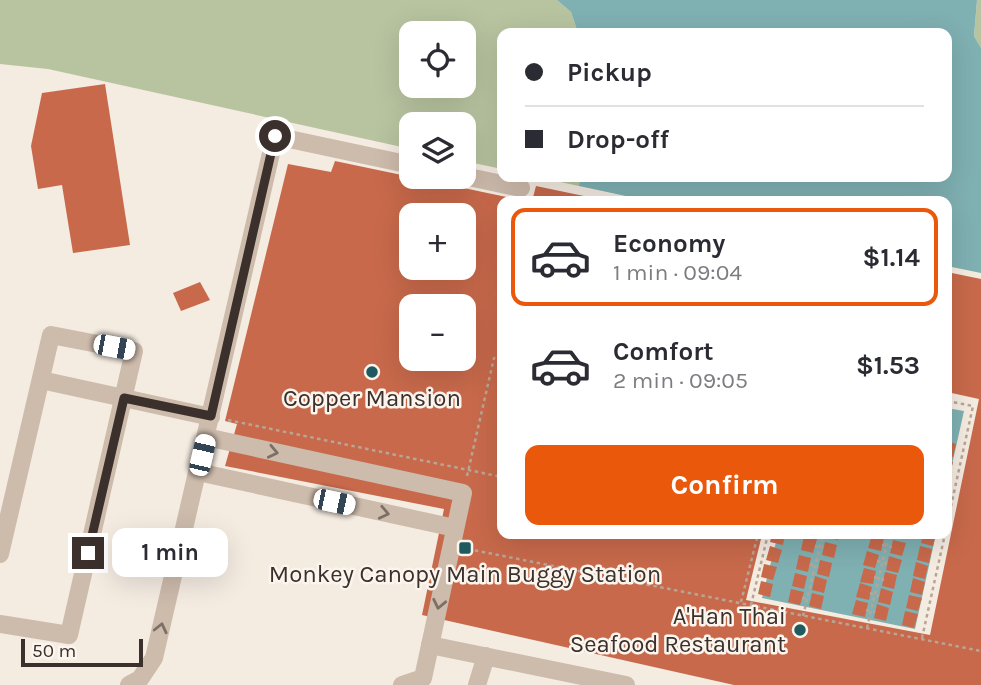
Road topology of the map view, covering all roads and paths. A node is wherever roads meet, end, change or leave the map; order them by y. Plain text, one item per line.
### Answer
1 (399, 162) edge
2 (476, 179) edge
3 (521, 188) dead end
4 (497, 359) edge
5 (41, 380) junction
6 (124, 398) junction
7 (952, 402) edge
8 (211, 416) junction
9 (206, 437) junction
10 (468, 470) junction
11 (198, 472) junction
12 (497, 476) edge
13 (463, 493) junction
14 (952, 501) edge
15 (453, 537) junction
16 (757, 539) edge
17 (767, 539) edge
18 (821, 539) edge
19 (887, 539) edge
20 (944, 539) edge
21 (884, 545) junction
22 (892, 547) dead end
23 (0, 554) edge
24 (877, 561) dead end
25 (883, 562) junction
26 (810, 564) dead end
27 (888, 564) dead end
28 (817, 566) junction
29 (806, 582) dead end
30 (812, 583) junction
31 (802, 598) dead end
32 (809, 599) junction
33 (740, 603) junction
34 (751, 605) junction
35 (866, 610) dead end
36 (873, 612) junction
37 (803, 615) junction
38 (0, 624) edge
39 (867, 628) junction
40 (922, 639) junction
41 (430, 645) junction
42 (981, 651) edge
43 (486, 656) junction
44 (129, 685) edge
45 (402, 685) edge
46 (477, 685) edge
47 (626, 685) edge

1 - 8 lane
2 - 3 lane
4 - 10 path
5 - 6 lane
5 - 6 lane
5 - 23 lane
6 - 8 lane
6 - 38 lane
7 - 14 path
8 - 9 lane
8 - 10 path
9 - 11 lane
9 -> 13 lane
10 - 12 path
10 - 13 path
11 -> 15 lane
44 -> 11 lane
13 - 15 lane
15 - 33 path
15 -> 41 lane
16 - 33 path
17 - 34 path
18 - 28 path
19 - 21 path
20 - 40 path
21 - 22 path
21 - 25 path
24 - 25 path
25 - 27 path
25 - 36 path
26 - 28 path
28 - 30 path
29 - 30 path
30 - 32 path
31 - 32 path
32 - 37 path
33 - 34 path
34 - 37 path
35 - 36 path
36 - 39 path
37 - 39 path
39 - 40 path
40 - 42 path
41 - 43 lane
41 - 45 lane
43 - 46 lane
43 - 47 lane

